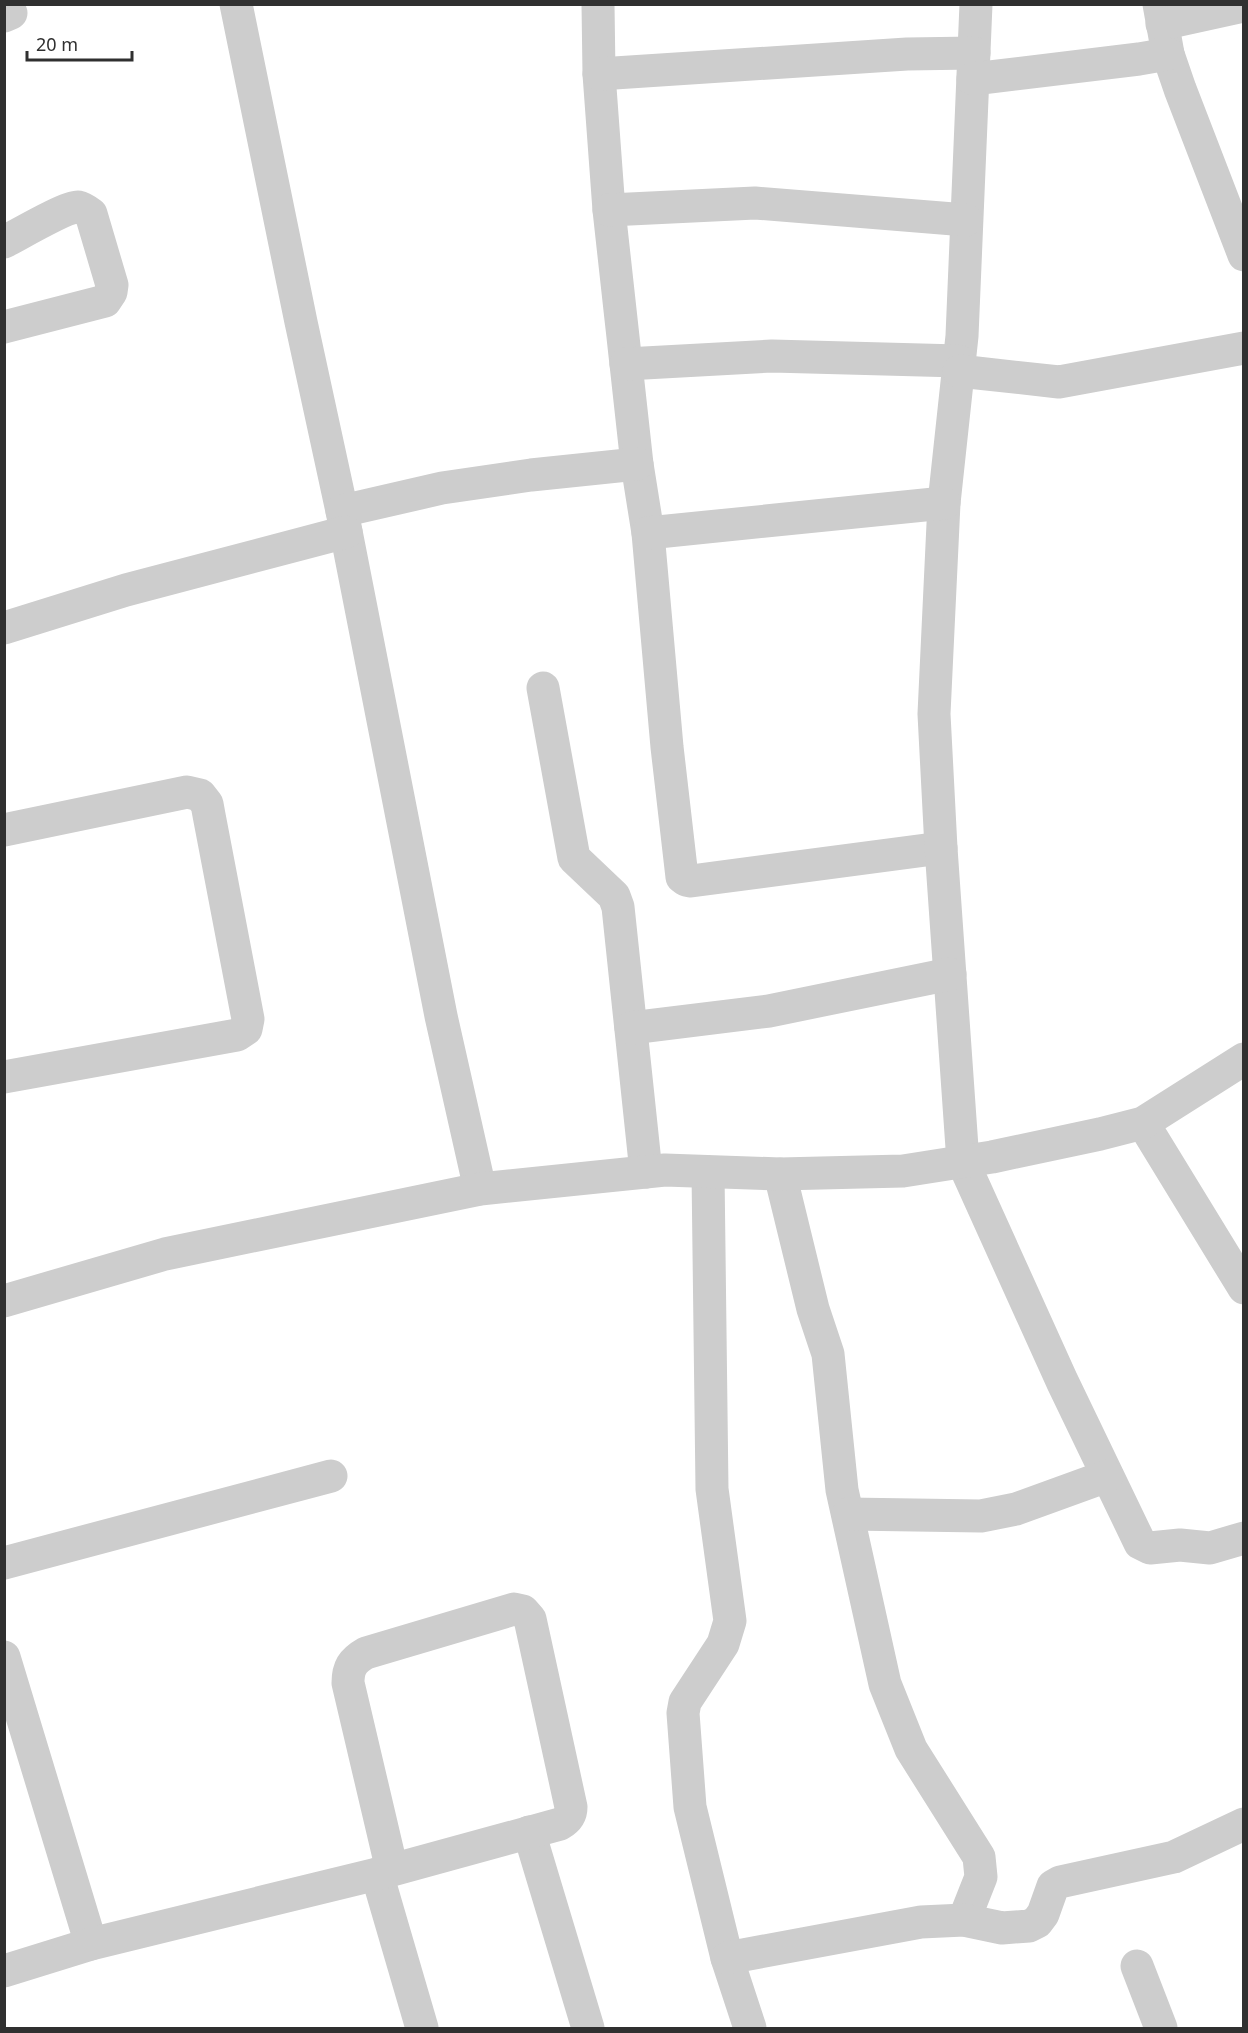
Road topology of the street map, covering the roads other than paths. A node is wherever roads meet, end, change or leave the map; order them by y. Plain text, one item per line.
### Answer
1 (236, 4) edge
2 (598, 4) edge
3 (976, 4) edge
4 (1244, 6) edge
5 (1163, 28) edge
6 (974, 66) junction
7 (599, 74) junction
8 (609, 210) junction
9 (966, 220) junction
10 (4, 242) edge
11 (1244, 255) edge
12 (4, 327) edge
13 (1244, 348) edge
14 (626, 364) junction
15 (959, 366) junction
16 (637, 464) junction
17 (944, 503) junction
18 (344, 522) junction
19 (648, 533) junction
20 (4, 628) edge
21 (543, 688) dead end
22 (4, 830) edge
23 (941, 849) junction
24 (950, 974) junction
25 (631, 1028) junction
26 (1244, 1059) edge
27 (4, 1077) edge
28 (1143, 1122) junction
29 (963, 1162) junction
30 (646, 1172) junction
31 (708, 1172) junction
32 (780, 1174) junction
33 (480, 1189) junction
34 (1244, 1288) edge
35 (4, 1301) edge
36 (331, 1476) dead end
37 (1107, 1476) junction
38 (848, 1514) junction
39 (1244, 1538) edge
40 (4, 1563) edge
41 (4, 1657) edge
42 (1244, 1824) edge
43 (529, 1832) junction
44 (384, 1872) junction
45 (964, 1920) junction
46 (91, 1944) junction
47 (728, 1959) junction
48 (1137, 1966) dead end
49 (4, 1971) edge
50 (422, 2028) edge
51 (588, 2028) edge
52 (750, 2028) edge
53 (1161, 2028) edge

1 - 18 street
2 - 7 street
3 - 6 street
4 - 5 street
5 - 6 street
5 - 11 street
6 - 7 street
6 - 9 street
7 - 8 street
8 - 9 street
8 - 14 street
9 - 15 street
10 - 12 street
13 - 15 street
14 - 15 street
14 - 16 street
15 - 17 street
16 - 18 street
16 - 19 street
17 - 19 street
17 - 23 street
18 - 20 street
18 - 33 street
19 - 23 street
21 - 25 street
22 - 27 street
23 - 24 street
24 - 25 street
24 - 29 street
25 - 30 street
26 - 28 street
28 - 29 street
28 - 34 street
29 - 32 street
29 - 37 street
30 - 31 street
30 - 33 street
31 - 32 street
31 - 47 street
32 - 38 street
33 - 35 street
36 - 40 street
37 - 38 street
37 - 39 street
38 - 45 street
41 - 46 street
42 - 45 street
43 - 44 street
43 - 44 street
43 - 51 street
44 - 46 street
44 - 50 street
45 - 47 street
46 - 49 street
47 - 52 street
48 - 53 street

